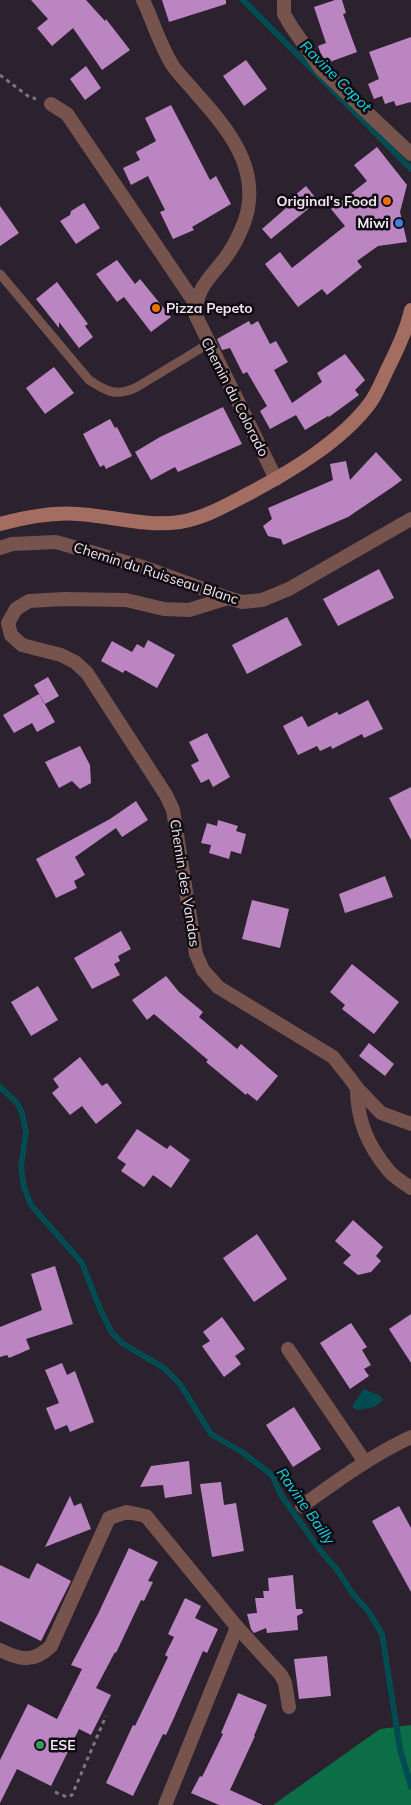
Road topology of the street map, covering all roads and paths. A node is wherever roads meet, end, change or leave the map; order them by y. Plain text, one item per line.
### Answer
1 (143, 0) edge
2 (284, 0) edge
3 (0, 75) edge
4 (51, 104) joint
5 (411, 154) edge
6 (0, 274) edge
7 (196, 303) junction
8 (411, 310) edge
9 (208, 344) junction
10 (276, 479) junction
11 (411, 519) edge
12 (0, 524) edge
13 (0, 548) edge
14 (228, 598) junction
15 (6, 638) edge
16 (357, 1088) junction
17 (411, 1124) edge
18 (411, 1188) edge
19 (288, 1349) dead end
20 (411, 1437) edge
21 (365, 1462) junction
22 (302, 1506) dead end
23 (237, 1627) junction
24 (0, 1650) edge
25 (289, 1707) dead end
26 (106, 1716) dead end
27 (55, 1792) dead end
28 (165, 1805) edge

1 - 7 street
2 - 5 street
3 - 4 path
4 - 7 street
6 - 9 lane
7 - 9 street, Chemin du Colorado
8 - 10 main road
9 - 10 street, Chemin du Colorado
10 - 12 main road
11 - 14 street, Chemin du Ruisseau Blanc
13 - 14 street, Chemin du Ruisseau Blanc
14 - 15 street, Chemin des Vandas
15 - 16 street, Chemin des Vandas
16 - 17 street, Chemin des Vandas
16 - 18 street
19 - 21 street
20 - 21 street
21 - 22 street
23 - 24 street
23 - 25 street
23 - 28 street
26 - 27 path

